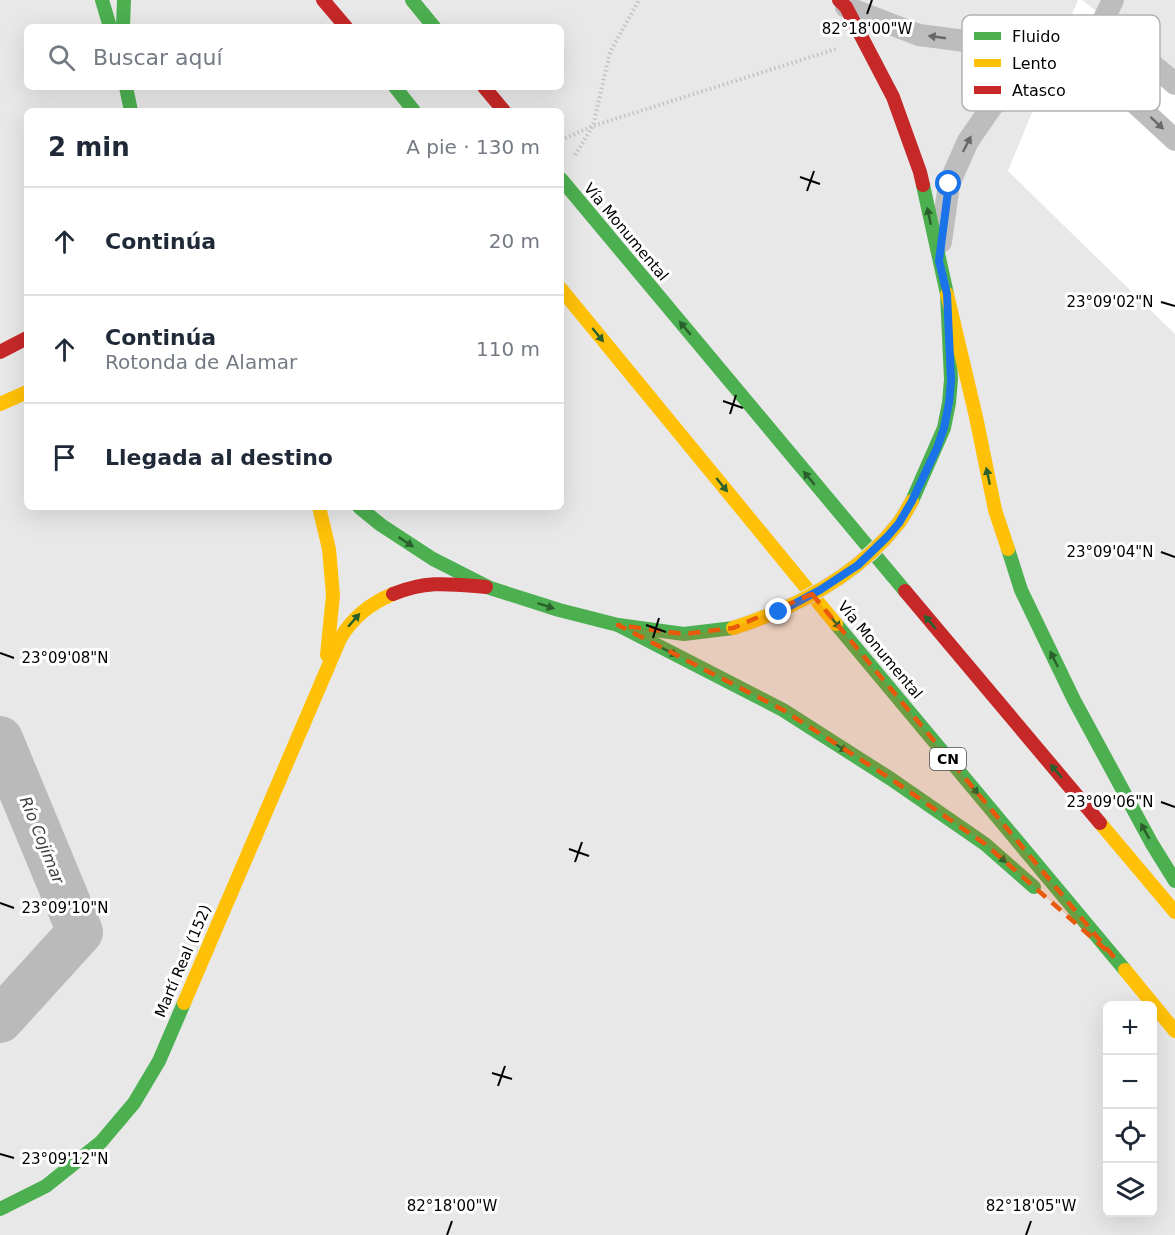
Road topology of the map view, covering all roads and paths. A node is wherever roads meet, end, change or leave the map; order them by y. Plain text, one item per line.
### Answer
1 (102, 0) edge
2 (124, 0) edge
3 (323, 0) edge
4 (412, 0) edge
5 (639, 0) edge
6 (1113, 0) edge
7 (842, 4) edge
8 (1106, 15) edge
9 (109, 24) edge
10 (123, 24) edge
11 (343, 24) edge
12 (432, 24) edge
13 (863, 40) junction
14 (962, 41) edge
15 (1160, 71) edge
16 (1175, 84) edge
17 (127, 90) edge
18 (397, 90) edge
19 (486, 90) edge
20 (130, 108) edge
21 (412, 108) edge
22 (502, 108) edge
23 (989, 111) edge
24 (1144, 111) edge
25 (593, 126) junction
26 (564, 139) edge
27 (1175, 140) edge
28 (574, 156) dead end
29 (564, 183) edge
30 (939, 261) junction
31 (564, 293) edge
32 (947, 294) junction
33 (24, 340) edge
34 (0, 352) edge
35 (24, 393) edge
36 (0, 404) edge
37 (320, 510) edge
38 (363, 510) edge
39 (490, 588) junction
40 (618, 625) junction
41 (326, 671) junction
42 (1175, 881) edge
43 (1175, 912) edge
44 (1113, 956) junction
45 (1175, 1031) edge
46 (0, 1209) edge

1 - 9 main road
2 - 10 main road
3 - 11 main road
4 - 12 main road
5 - 25 path
6 - 8 street
7 - 13 main road
14 -> 7 street
13 - 25 path
30 -> 13 main road
15 - 16 street
17 - 20 main road
18 - 21 main road
19 - 22 main road
30 -> 23 street
24 -> 27 street
25 - 26 path
25 - 28 path
43 -> 29 main road, Vía Monumental
30 - 32 main road
31 -> 44 main road, Vía Monumental / CN
32 - 40 main road, bridge
42 -> 32 main road
33 - 34 main road
35 - 36 main road
37 - 41 main road, Martí Real (152)
38 -> 39 main road
39 -> 40 main road
41 -> 39 main road, Martí Real (152)
40 -> 44 main road
41 - 46 main road, Martí Real (152)
44 - 45 main road, Vía Monumental / CN

